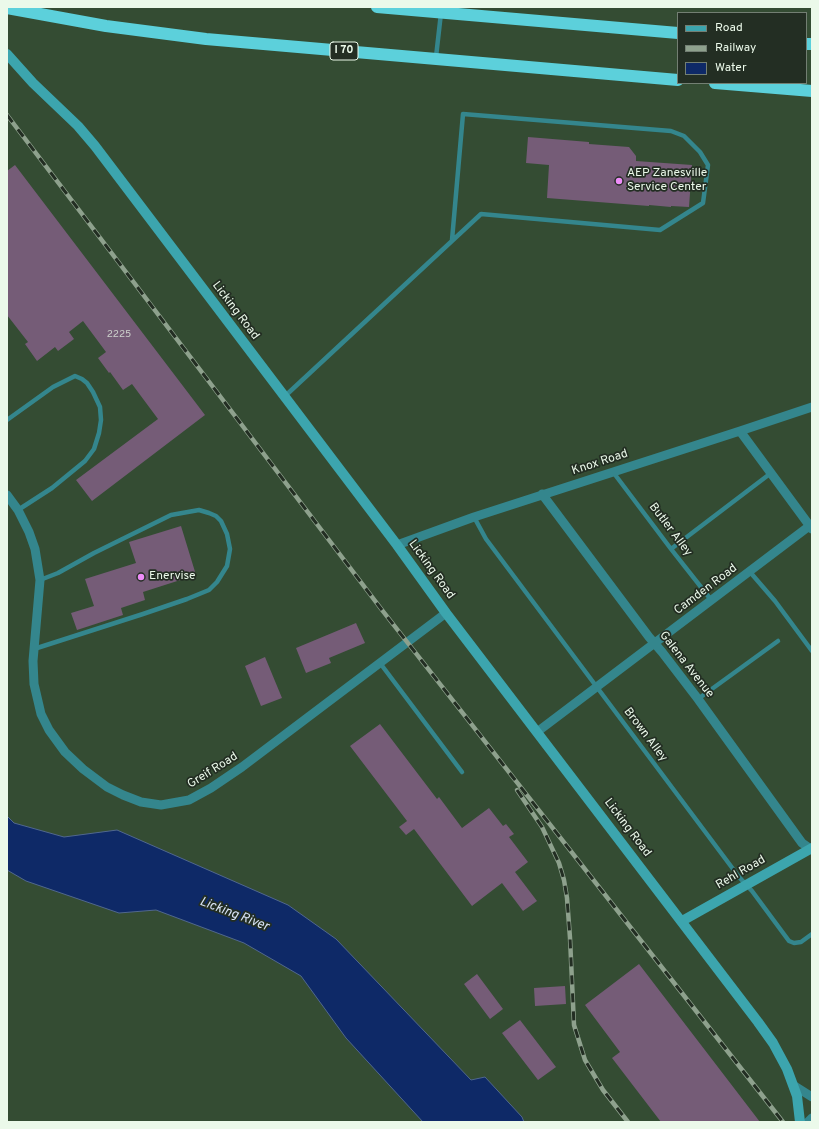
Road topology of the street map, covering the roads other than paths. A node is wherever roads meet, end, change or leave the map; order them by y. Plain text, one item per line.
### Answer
1 (377, 7) edge
2 (9, 9) edge
3 (441, 12) junction
4 (677, 33) edge
5 (7, 54) edge
6 (436, 59) junction
7 (677, 80) edge
8 (727, 84) edge
9 (812, 91) edge
10 (452, 240) junction
11 (284, 397) junction
12 (812, 407) edge
13 (7, 420) edge
14 (740, 431) junction
15 (613, 472) junction
16 (770, 473) junction
17 (542, 494) junction
18 (7, 495) edge
19 (18, 510) junction
20 (474, 516) junction
21 (811, 526) edge
22 (397, 545) junction
23 (671, 549) junction
24 (750, 572) junction
25 (40, 580) junction
26 (712, 601) junction
27 (446, 613) junction
28 (778, 641) dead end
29 (655, 644) junction
30 (34, 649) junction
31 (812, 651) edge
32 (380, 663) junction
33 (598, 687) junction
34 (698, 699) junction
35 (537, 732) junction
36 (462, 772) dead end
37 (811, 849) edge
38 (747, 885) junction
39 (682, 921) junction
40 (812, 934) edge
41 (793, 1085) junction
42 (812, 1097) edge
43 (812, 1118) edge
44 (800, 1122) edge
45 (808, 1122) edge

1 - 3 highway
2 - 6 highway, I 70
3 - 4 highway
3 - 6 lane
5 - 11 street, Licking Road
6 - 7 highway, I 70
8 - 9 highway
10 - 10 lane
10 - 11 lane
11 - 22 street, Licking Road
12 - 14 street, Knox Road
13 - 19 lane
14 - 15 street, Knox Road
14 - 16 street
15 - 17 street, Knox Road
15 - 23 lane, Butler Alley
16 - 21 street
16 - 23 lane
17 - 20 street, Knox Road
17 - 29 street, Galena Avenue
18 - 19 street, Greif Road
19 - 25 street, Greif Road
20 - 22 street, Knox Road
20 - 33 lane, Brown Alley
21 - 24 street, Camden Road
22 - 27 street, Licking Road
23 - 26 lane, Butler Alley
24 - 26 street, Camden Road
24 - 31 lane
25 - 30 street, Greif Road
25 - 30 lane
26 - 29 street, Camden Road
27 - 32 street, Greif Road
27 - 35 street, Licking Road
28 - 34 lane
29 - 33 street, Camden Road
29 - 34 street, Galena Avenue
30 - 32 street, Greif Road
32 - 36 lane
33 - 35 street, Camden Road
33 - 38 lane, Brown Alley
34 - 37 street, Galena Avenue
35 - 39 street, Licking Road
37 - 38 street, Rehl Road
38 - 39 street, Rehl Road
38 - 40 lane, Brown Alley
39 - 41 street, Licking Road
41 - 42 street
41 - 44 street, Licking Road
43 - 45 street

